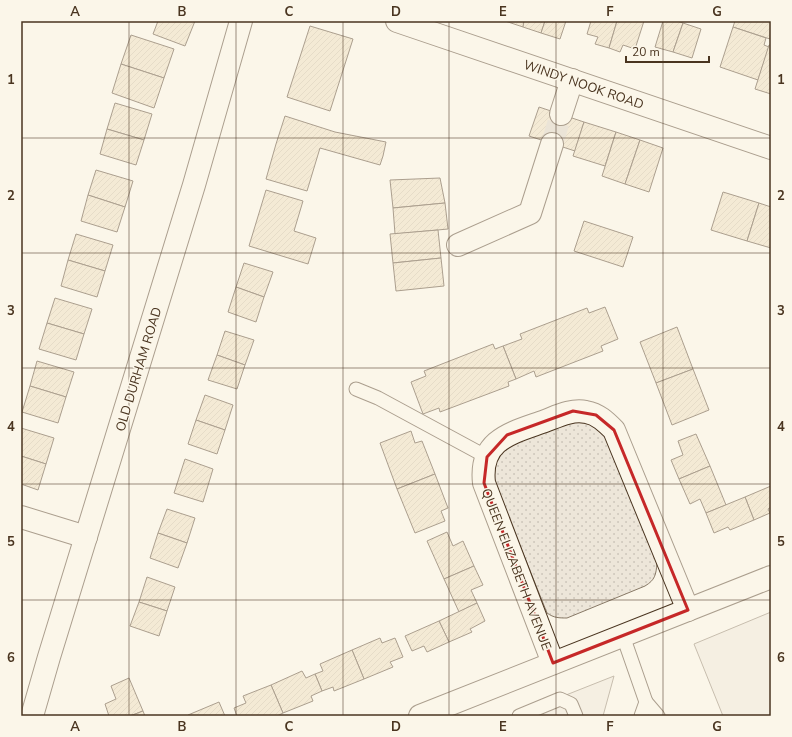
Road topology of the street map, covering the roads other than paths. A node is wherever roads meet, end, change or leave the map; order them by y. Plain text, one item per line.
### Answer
1 (241, 21) edge
2 (396, 21) edge
3 (572, 80) junction
4 (561, 114) tunnel mouth
5 (552, 144) tunnel mouth
6 (771, 148) edge
7 (458, 245) dead end
8 (356, 389) dead end
9 (487, 457) junction
10 (21, 517) edge
11 (86, 537) junction
12 (771, 577) edge
13 (688, 610) junction
14 (623, 636) junction
15 (553, 663) junction
16 (646, 702) junction
17 (427, 715) edge
18 (32, 716) edge
19 (520, 716) edge
20 (576, 716) edge
21 (641, 716) edge
22 (648, 716) edge
23 (658, 716) edge

1 - 11 street, OLD DURHAM ROAD
2 - 3 street, WINDY NOOK ROAD
3 - 4 street
3 - 6 street, WINDY NOOK ROAD
5 - 7 street
8 - 9 lane
9 - 13 street, QUEEN ELIZABETH AVENUE
9 - 15 street, QUEEN ELIZABETH AVENUE
10 - 11 street
11 - 18 street, OLD DURHAM ROAD
12 - 13 street, QUEEN ELIZABETH AVENUE
13 - 14 street, QUEEN ELIZABETH AVENUE
14 - 15 street, QUEEN ELIZABETH AVENUE
14 - 16 lane
15 - 17 street, QUEEN ELIZABETH AVENUE
16 - 21 lane
16 - 22 lane
16 - 23 lane
19 - 20 lane

